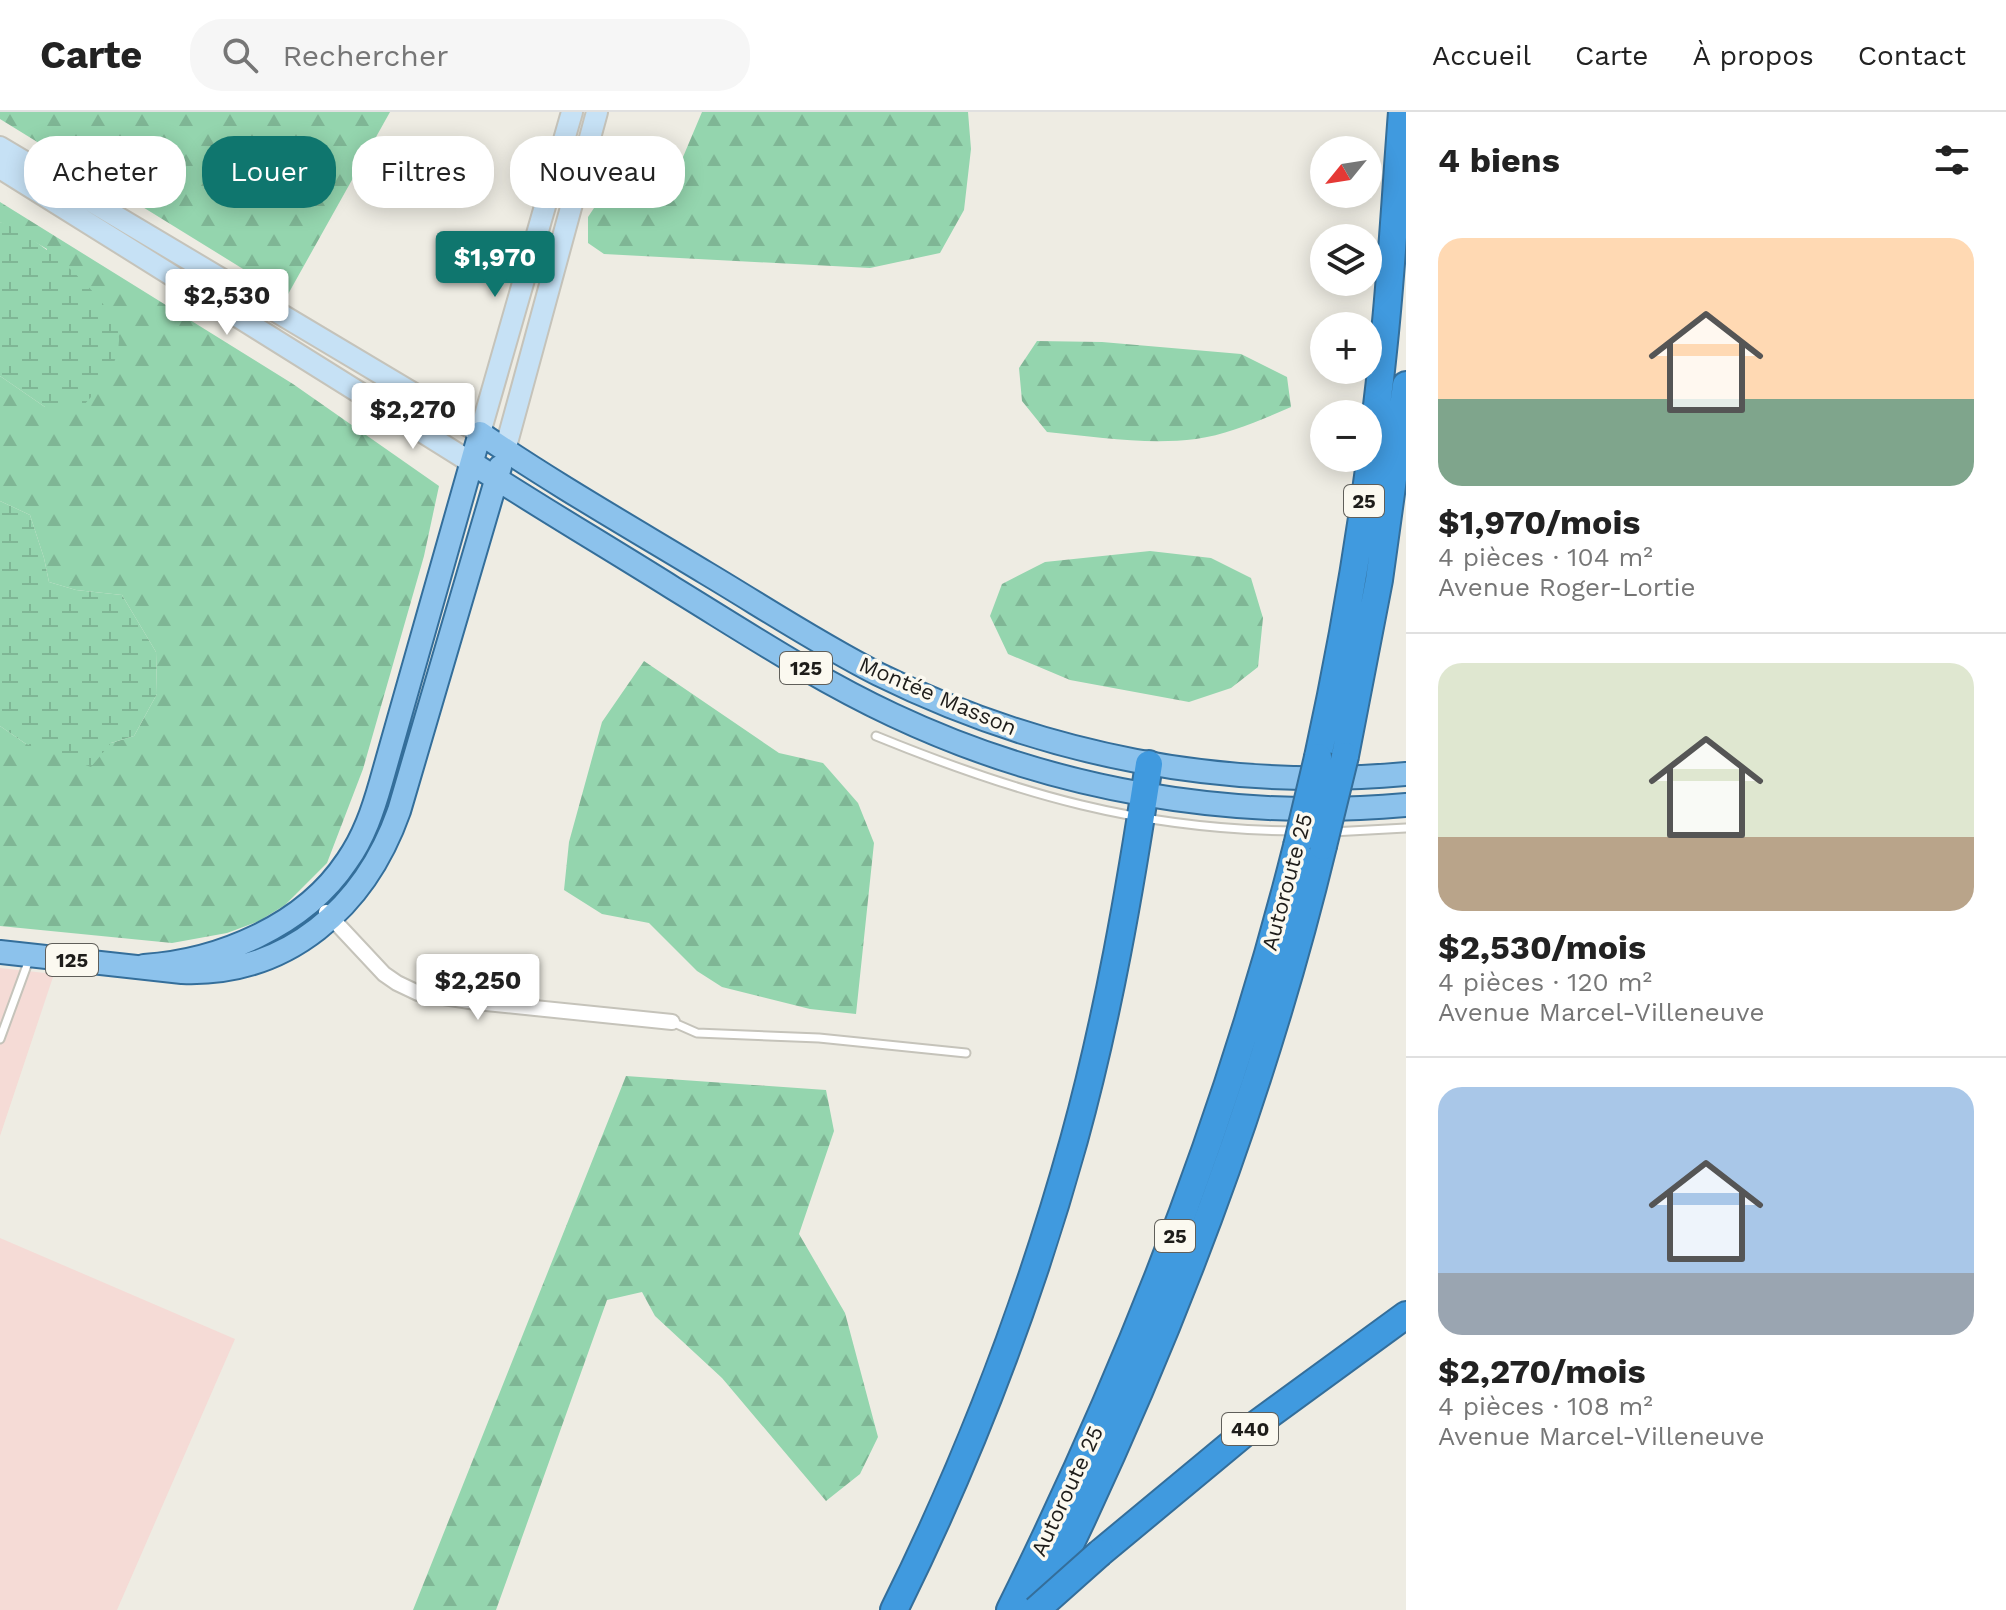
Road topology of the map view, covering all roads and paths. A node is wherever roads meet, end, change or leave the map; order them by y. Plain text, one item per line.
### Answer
1 (572, 112) edge
2 (597, 112) edge
3 (1402, 112) edge
4 (0, 147) edge
5 (0, 168) edge
6 (1406, 385) edge
7 (1388, 428) junction
8 (480, 433) junction
9 (505, 450) junction
10 (472, 463) junction
11 (496, 478) junction
12 (1366, 578) junction
13 (876, 736) dead end
14 (1149, 764) junction
15 (1406, 774) edge
16 (1406, 805) edge
17 (1142, 807) junction
18 (1406, 828) edge
19 (1312, 839) junction
20 (314, 899) junction
21 (331, 918) junction
22 (0, 952) edge
23 (31, 955) junction
24 (144, 966) junction
25 (672, 1022) joint
26 (0, 1039) edge
27 (966, 1053) dead end
28 (1406, 1315) edge
29 (894, 1610) edge
30 (1010, 1610) edge
31 (1037, 1610) edge

1 - 8 street
2 - 9 street
3 - 7 highway, Autoroute 25 / 25
4 - 8 street
5 - 10 street
6 - 7 highway, Autoroute 25 / 25
7 - 12 highway, Autoroute 25 / 25
8 - 9 main road, Montée Masson / 125
8 - 10 main road
9 - 11 main road
9 - 14 main road, Montée Masson / 125
10 - 11 main road, Montée Masson
10 - 20 main road
11 - 17 main road, Montée Masson / 125
11 - 21 main road, 125
12 - 19 highway, Autoroute 25 / 25, bridge
12 - 19 highway, Autoroute 25 / 25, bridge
13 - 17 lane
14 - 15 main road, Montée Masson / 125
14 - 17 highway
16 - 17 main road, Montée Masson / 125
17 - 19 lane
17 - 29 highway
18 - 19 lane
19 - 30 highway, Autoroute 25 / 25
19 - 31 highway, Autoroute 25 / 25
20 - 21 street
20 - 24 main road
21 - 24 main road, 125
21 - 25 street
22 - 23 main road, 125
23 - 24 main road, 125
23 - 26 lane
25 - 27 lane
28 - 31 highway, 440, bridge

